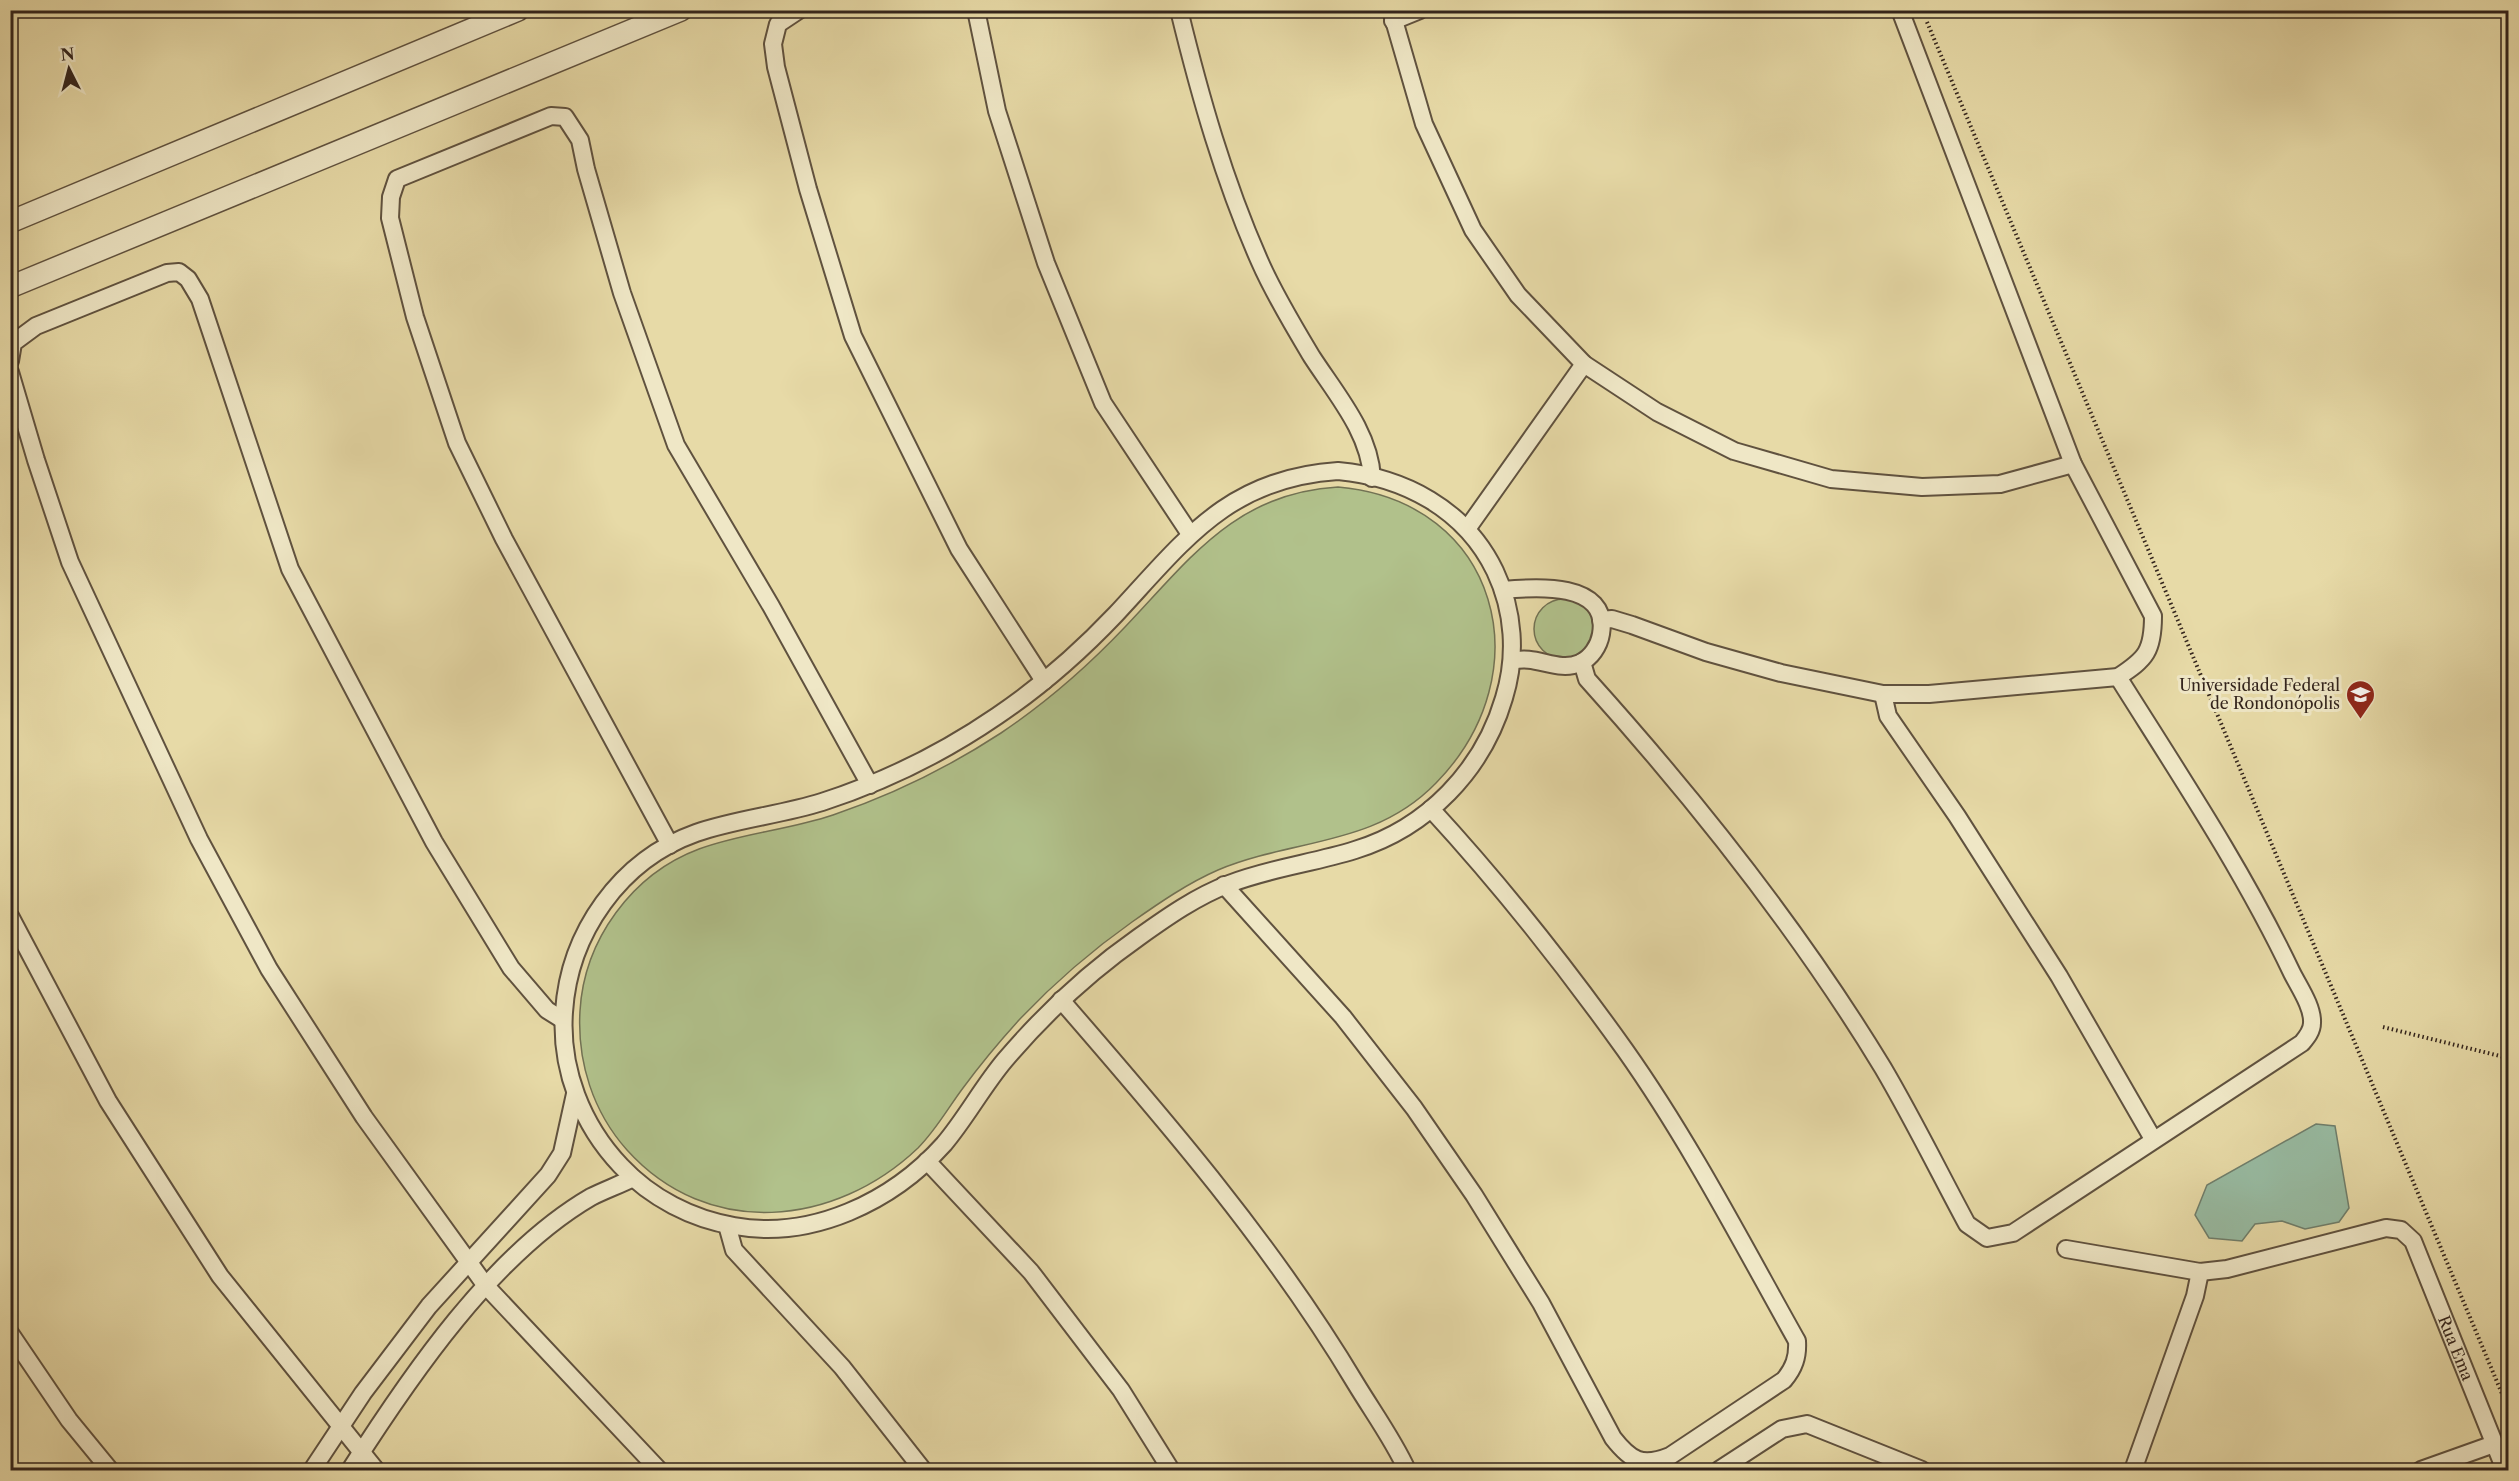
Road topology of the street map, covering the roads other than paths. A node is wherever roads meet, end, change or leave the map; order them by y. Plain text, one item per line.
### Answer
1 (518, 10) edge
2 (681, 10) edge
3 (799, 10) edge
4 (976, 10) edge
5 (1179, 10) edge
6 (1420, 10) edge
7 (1900, 10) edge
8 (1392, 16) edge
9 (10, 222) edge
10 (10, 287) edge
11 (10, 361) edge
12 (1584, 364) junction
13 (10, 372) edge
14 (2073, 464) junction
15 (1372, 478) junction
16 (1467, 529) junction
17 (1190, 534) junction
18 (1503, 590) junction
19 (1601, 620) junction
20 (1512, 661) junction
21 (1582, 662) junction
22 (2118, 677) junction
23 (1044, 681) junction
24 (1883, 694) junction
25 (870, 785) junction
26 (1431, 809) junction
27 (670, 845) junction
28 (1224, 885) junction
29 (10, 916) edge
30 (1061, 1000) junction
31 (563, 1020) junction
32 (576, 1094) junction
33 (2153, 1140) junction
34 (927, 1161) junction
35 (633, 1179) junction
36 (727, 1225) junction
37 (2066, 1249) dead end
38 (469, 1259) junction
39 (2200, 1272) junction
40 (486, 1286) junction
41 (10, 1333) edge
42 (340, 1425) junction
43 (2494, 1444) junction
44 (361, 1454) junction
45 (110, 1470) edge
46 (312, 1470) edge
47 (350, 1470) edge
48 (376, 1470) edge
49 (659, 1470) edge
50 (923, 1470) edge
51 (1171, 1470) edge
52 (1407, 1470) edge
53 (1719, 1470) edge
54 (1922, 1470) edge
55 (2133, 1470) edge
56 (2421, 1470) edge
57 (2505, 1470) edge

1 - 9 street
2 - 10 street
3 - 23 street
4 - 17 street
5 - 15 street
6 - 8 street
7 - 14 street
8 - 12 street
11 - 31 street
12 - 14 street
12 - 16 street
13 - 38 street
14 - 22 street
15 - 16 street
15 - 17 street
16 - 18 street
17 - 23 street
18 - 19 street
18 - 20 street
19 - 21 street
19 - 24 street
20 - 21 street
20 - 26 street
21 - 33 street
22 - 24 street
22 - 33 street
23 - 25 street
24 - 33 street
25 - 27 street
25 - 27 street
26 - 28 street
26 - 28 street
27 - 31 street
28 - 30 street
29 - 42 street
30 - 34 street
30 - 52 street
31 - 32 street
32 - 35 street
32 - 38 street
34 - 36 street
34 - 51 street
35 - 36 street
35 - 40 street
36 - 50 street
37 - 39 street
38 - 40 street
38 - 42 street
39 - 43 street, Rua Ema
39 - 55 street
40 - 44 street
40 - 49 street
41 - 45 street
42 - 44 street
42 - 46 street
43 - 56 street
43 - 57 street, Rua Ema
44 - 47 street
44 - 48 street
53 - 54 street

